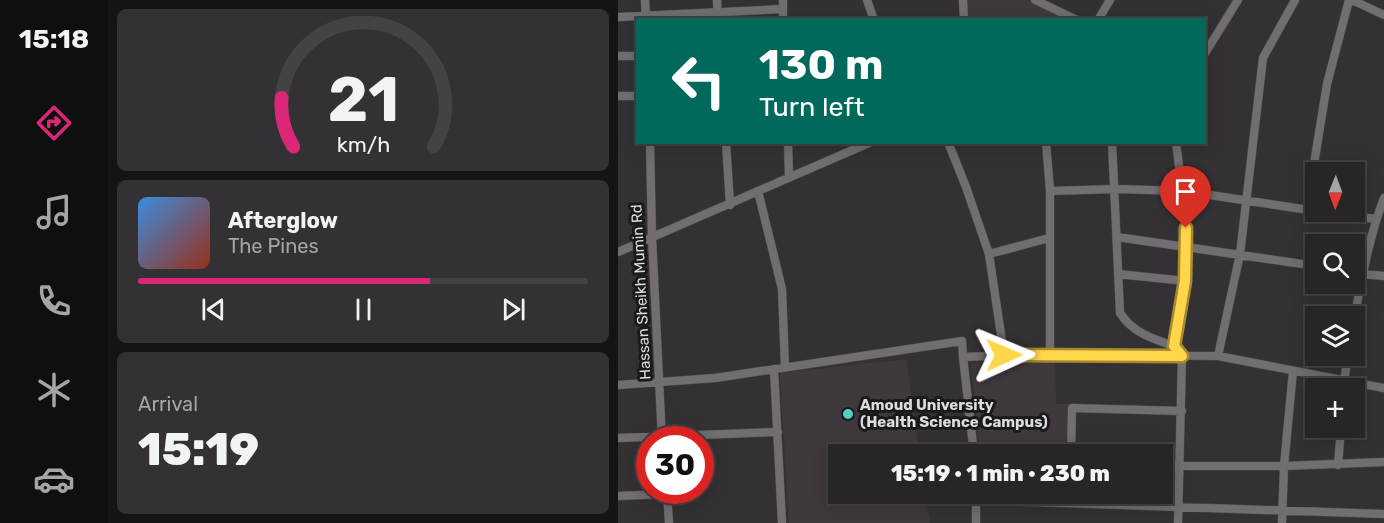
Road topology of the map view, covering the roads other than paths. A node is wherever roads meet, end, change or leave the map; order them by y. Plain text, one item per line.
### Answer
1 (645, 0) edge
2 (717, 0) edge
3 (783, 0) edge
4 (867, 0) edge
5 (963, 0) edge
6 (1038, 0) edge
7 (1110, 0) edge
8 (1238, 0) edge
9 (1295, 0) edge
10 (1350, 0) edge
11 (783, 9) junction
12 (1384, 15) edge
13 (718, 16) edge
14 (618, 17) edge
15 (646, 18) edge
16 (783, 18) edge
17 (873, 18) edge
18 (964, 18) edge
19 (1073, 18) edge
20 (1099, 18) edge
21 (1206, 52) edge
22 (618, 56) edge
23 (636, 56) edge
24 (618, 96) edge
25 (636, 96) edge
26 (650, 144) edge
27 (726, 144) edge
28 (788, 144) edge
29 (866, 144) edge
30 (949, 144) edge
31 (1046, 144) edge
32 (1112, 144) edge
33 (1176, 144) edge
34 (1314, 162) edge
35 (789, 177) junction
36 (1116, 189) junction
37 (758, 191) junction
38 (1050, 191) junction
39 (1183, 191) junction
40 (1384, 198) edge
41 (1246, 201) junction
42 (730, 205) junction
43 (1305, 209) edge
44 (1365, 218) edge
45 (1376, 219) junction
46 (651, 237) junction
47 (1117, 237) junction
48 (1049, 238) junction
49 (1187, 246) junction
50 (618, 252) edge
51 (1365, 252) edge
52 (989, 254) junction
53 (1240, 254) junction
54 (1305, 264) edge
55 (1118, 274) junction
56 (1365, 274) edge
57 (1384, 276) edge
58 (1185, 281) junction
59 (1174, 346) junction
60 (1050, 354) junction
61 (1004, 355) junction
62 (1182, 356) junction
63 (1218, 356) junction
64 (963, 357) junction
65 (785, 367) junction
66 (774, 369) junction
67 (1293, 370) junction
68 (1334, 378) edge
69 (659, 383) junction
70 (1365, 384) edge
71 (618, 385) edge
72 (1384, 388) edge
73 (1182, 411) junction
74 (661, 426) edge
75 (778, 432) junction
76 (714, 435) edge
77 (618, 438) edge
78 (636, 438) edge
79 (1340, 438) edge
80 (973, 444) edge
81 (1071, 444) edge
82 (1384, 462) edge
83 (1338, 465) junction
84 (1284, 466) junction
85 (1173, 467) edge
86 (1180, 467) junction
87 (636, 495) edge
88 (618, 496) edge
89 (668, 504) edge
90 (976, 504) edge
91 (1105, 504) edge
92 (1179, 508) junction
93 (1283, 512) junction
94 (1384, 514) edge
95 (669, 523) edge
96 (782, 523) edge
97 (976, 523) edge
98 (1178, 523) edge
99 (1282, 523) edge

1 - 15 street
2 - 13 street
3 - 11 street
4 - 17 street
5 - 18 street
6 - 19 street
7 - 20 street
8 - 21 street
9 - 41 street
10 - 12 street
10 - 34 street
11 - 13 street
11 - 16 street
13 - 15 street
14 - 15 street
22 - 23 street
24 - 25 street
26 - 46 street, Hassan Sheikh Mumin Rd
27 - 42 street
28 - 35 street
29 - 35 street
30 - 52 street
31 - 38 street
32 - 36 street
33 - 39 street
35 - 37 street
36 - 38 street
36 - 39 street
36 - 47 street
37 - 42 street
37 - 65 street
38 - 48 street
39 - 41 street
39 - 49 street
40 - 45 street
41 - 43 street
41 - 53 street
42 - 46 street
44 - 45 street
45 - 51 street
46 - 50 street
46 - 69 street, Hassan Sheikh Mumin Rd
47 - 49 street
47 - 55 street
48 - 52 street
48 - 60 street
49 - 53 street
49 - 58 street
52 - 61 street
53 - 54 street
53 - 63 street
55 - 58 street
55 - 59 street
56 - 57 street
58 - 59 street
59 - 62 street
60 - 61 street
60 - 62 street
61 - 64 street
62 - 63 street
62 - 73 street
63 - 67 street
64 - 65 street
64 - 80 street
65 - 66 street
66 - 69 street
66 - 75 street
67 - 68 street
67 - 84 street
69 - 71 street
69 - 74 street, Hassan Sheikh Mumin Rd
70 - 72 street
73 - 81 street
73 - 86 street
75 - 76 street
75 - 96 street
77 - 78 street
79 - 83 street
82 - 83 street
83 - 84 street
84 - 86 street
84 - 93 street
85 - 86 street
86 - 92 street
87 - 88 street
89 - 95 street
90 - 97 street
91 - 92 street
92 - 93 street
92 - 98 street
93 - 94 street
93 - 99 street

